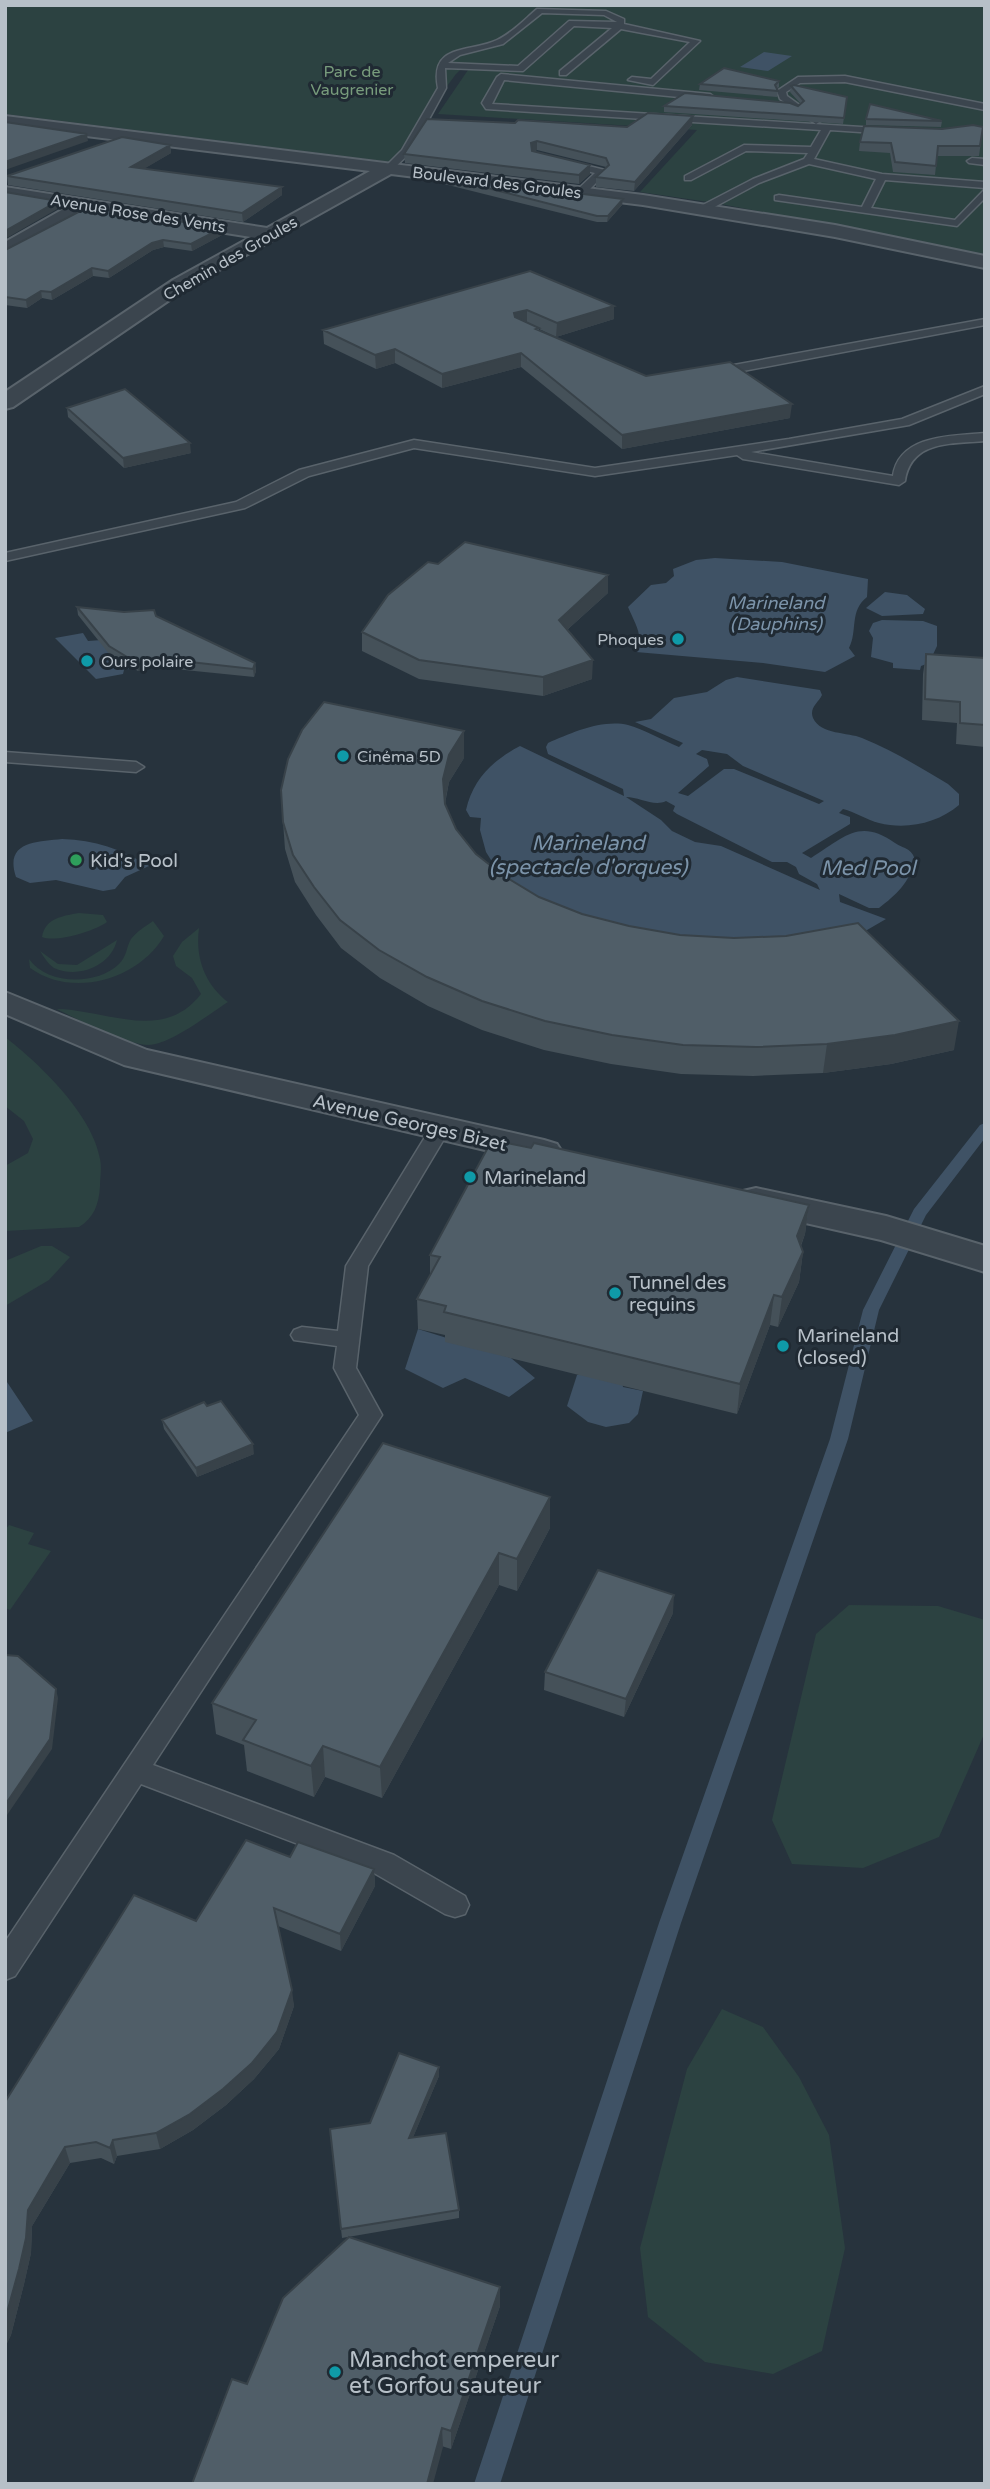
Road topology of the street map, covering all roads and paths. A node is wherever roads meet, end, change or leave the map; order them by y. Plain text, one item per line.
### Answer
1 (619, 26) junction
2 (442, 65) junction
3 (520, 69) junction
4 (563, 73) junction
5 (502, 77) junction
6 (727, 98) edge
7 (572, 99) junction
8 (768, 102) edge
9 (792, 104) junction
10 (985, 107) edge
11 (5, 121) edge
12 (826, 129) junction
13 (907, 132) edge
14 (129, 136) junction
15 (91, 149) edge
16 (814, 150) junction
17 (549, 160) edge
18 (808, 161) junction
19 (972, 162) edge
20 (985, 162) edge
21 (389, 168) junction
22 (882, 177) junction
23 (688, 178) dead end
24 (985, 185) edge
25 (746, 187) junction
26 (5, 192) edge
27 (580, 192) junction
28 (985, 192) edge
29 (85, 205) junction
30 (703, 209) junction
31 (865, 210) junction
32 (271, 234) junction
33 (5, 250) edge
34 (985, 262) edge
35 (985, 323) edge
36 (693, 377) edge
37 (985, 390) edge
38 (5, 402) edge
39 (985, 437) edge
40 (720, 452) junction
41 (5, 557) edge
42 (5, 757) edge
43 (136, 767) dead end
44 (5, 1002) edge
45 (440, 1129) junction
46 (575, 1159) edge
47 (724, 1193) edge
48 (972, 1255) edge
49 (302, 1335) dead end
50 (349, 1340) junction
51 (135, 1770) junction
52 (455, 1905) dead end
53 (5, 1967) edge

1 - 2 lane
1 - 3 lane
1 - 4 lane
1 - 4 lane
2 - 3 lane
2 - 5 lane
2 - 21 lane
3 - 4 lane
5 - 7 lane
5 - 7 lane
6 - 7 lane
7 - 12 lane
8 - 9 lane
9 - 10 lane
9 - 12 lane
11 - 14 street, Boulevard des Groules
12 - 13 lane
12 - 16 lane
14 - 15 street
14 - 21 street, Boulevard des Groules
16 - 18 lane
16 - 23 lane
17 - 27 lane
18 - 22 lane
18 - 25 lane
19 - 20 lane
21 - 27 street, Boulevard des Groules
21 - 32 street, Chemin des Groules
22 - 24 lane
22 - 31 lane
25 - 30 lane
25 - 31 lane
26 - 29 street, Avenue Rose des Vents
27 - 30 street, Boulevard des Groules
28 - 31 lane
29 - 32 street, Avenue Rose des Vents
29 - 33 street
30 - 34 street, Boulevard des Groules
32 - 38 street, Chemin des Groules
35 - 36 lane
37 - 40 lane
39 - 40 lane
40 - 41 lane
42 - 43 lane
44 - 45 street, Avenue Georges Bizet
45 - 46 street, Avenue Georges Bizet
45 - 50 lane
47 - 48 street
49 - 50 lane
50 - 51 lane
51 - 52 lane
51 - 53 lane

